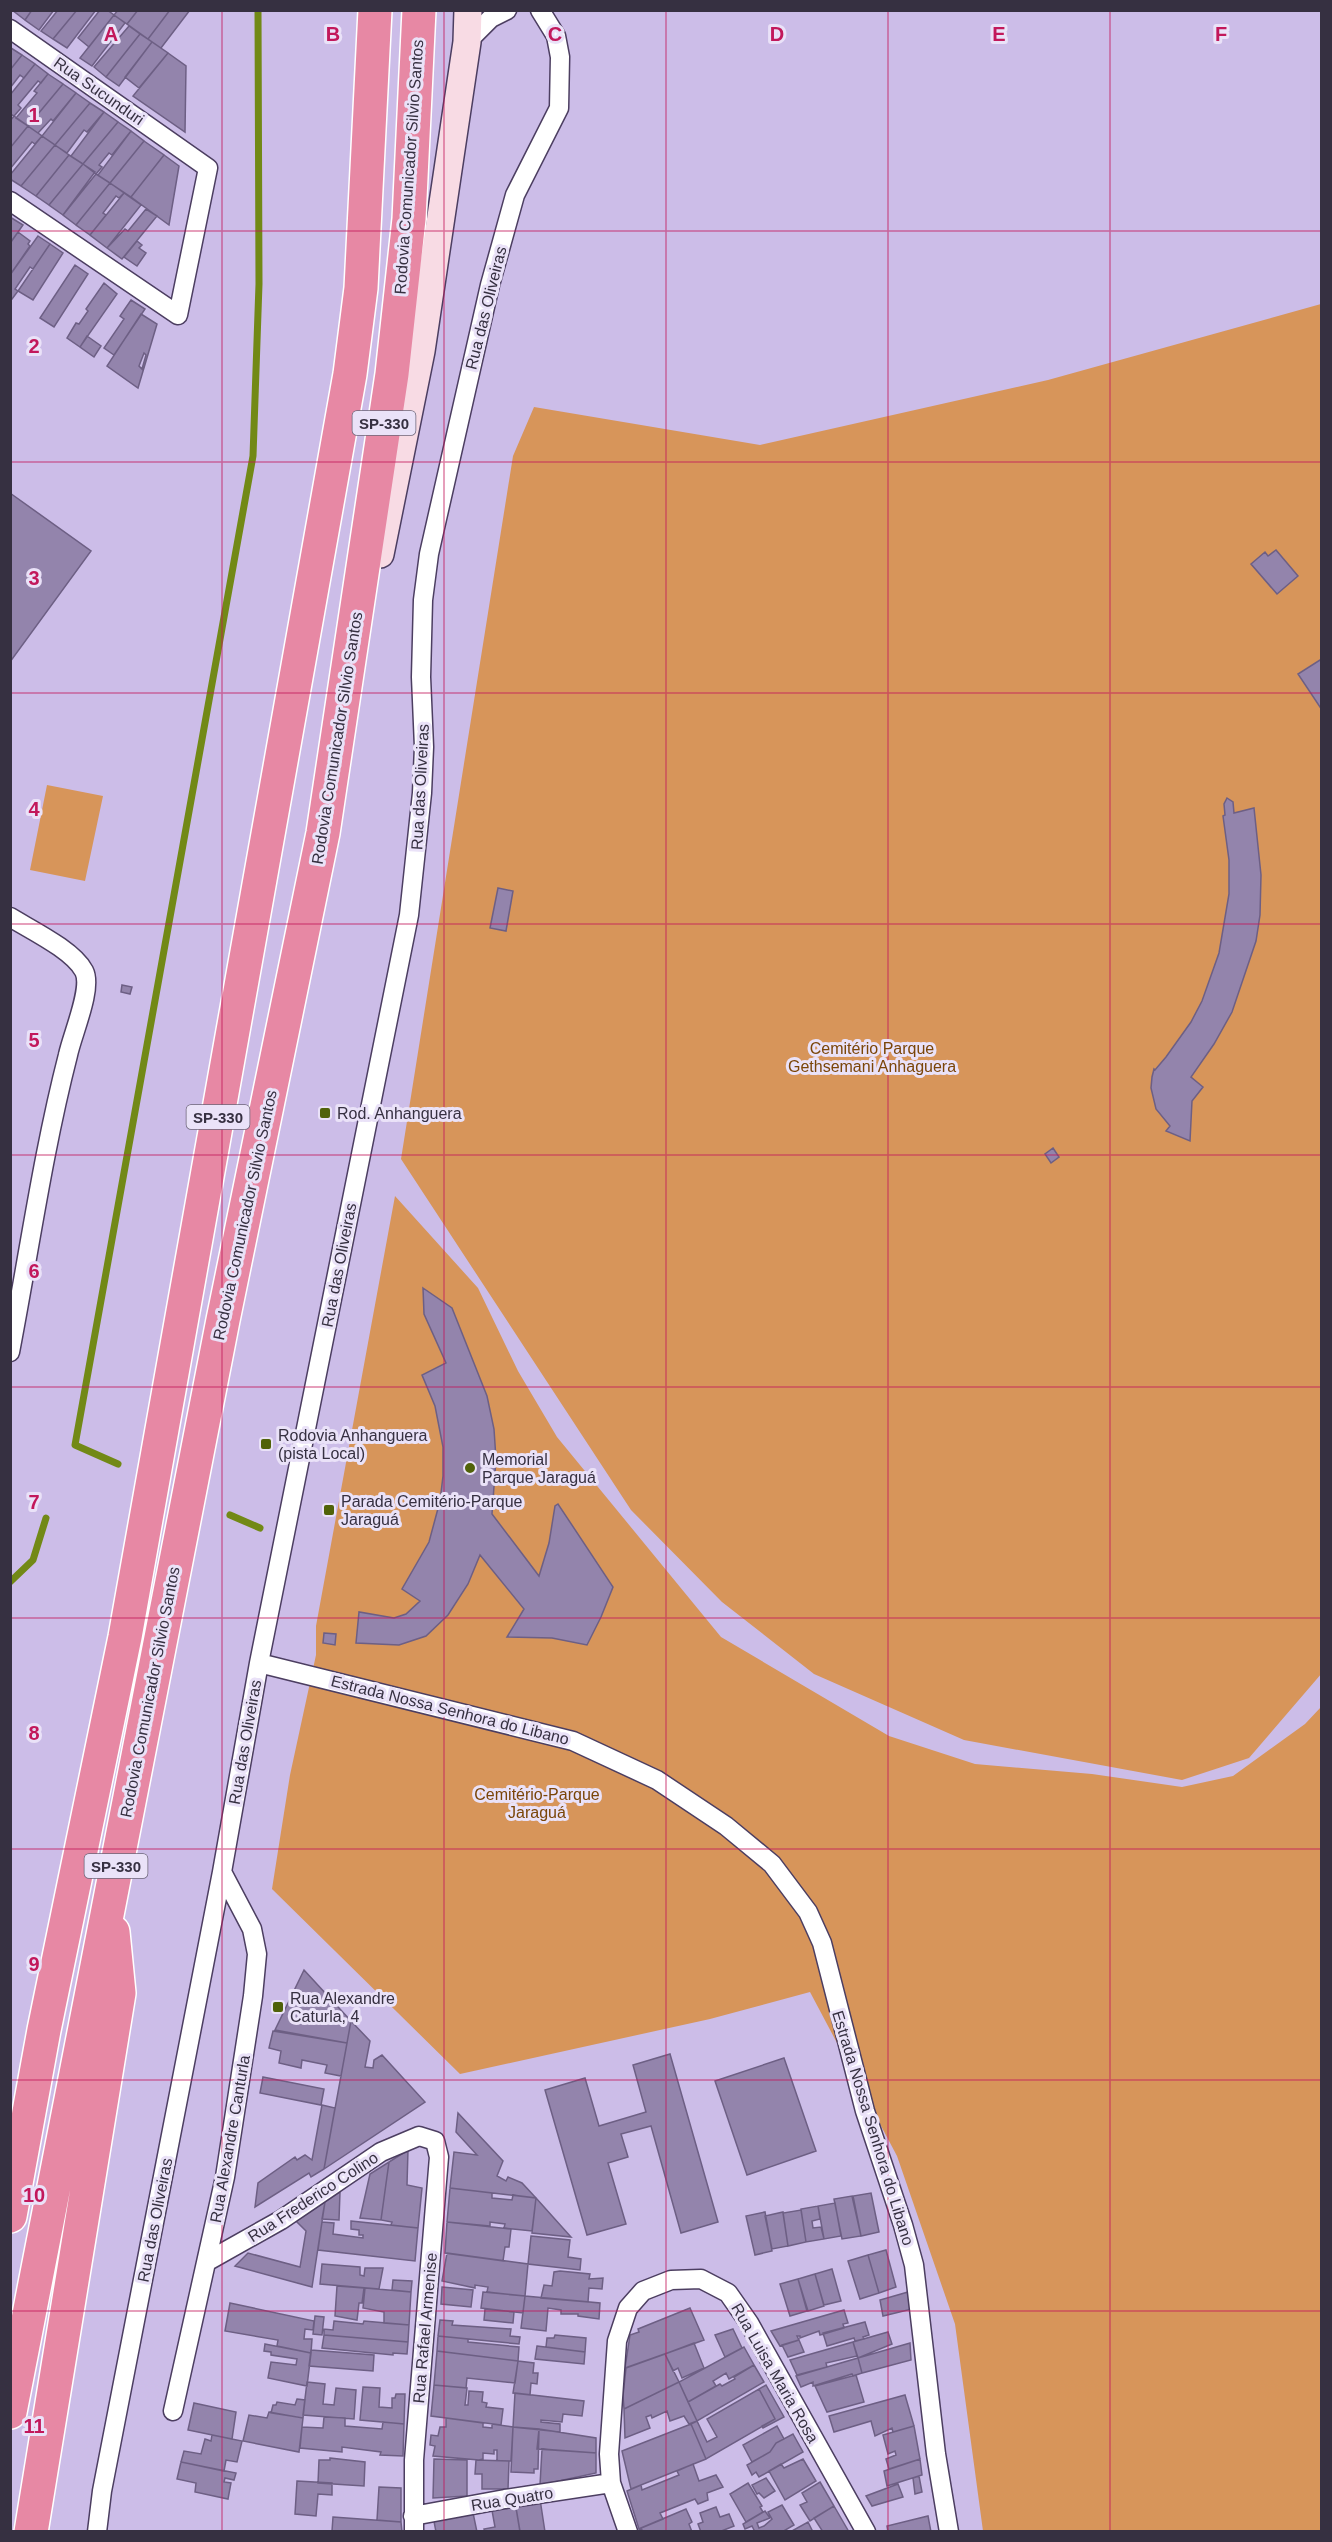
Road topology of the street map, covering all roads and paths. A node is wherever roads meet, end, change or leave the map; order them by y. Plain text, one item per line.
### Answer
1 (375, 10) edge
2 (419, 10) edge
3 (468, 10) edge
4 (507, 10) edge
5 (540, 10) edge
6 (10, 29) edge
7 (467, 42) junction
8 (10, 201) edge
9 (343, 707) junction
10 (10, 917) edge
11 (10, 1352) edge
12 (259, 1663) junction
13 (222, 1872) junction
14 (110, 1897) junction
15 (44, 2030) junction
16 (10, 2097) edge
17 (419, 2136) joint
18 (10, 2216) edge
19 (208, 2261) junction
20 (173, 2411) dead end
21 (10, 2412) edge
22 (611, 2483) junction
23 (414, 2524) edge
24 (31, 2532) edge
25 (97, 2532) edge
26 (628, 2532) edge
27 (866, 2532) edge
28 (949, 2532) edge

1 - 15 highway, SP-330
2 - 9 highway, Rodovia Comunicador Silvio Santos / SP-330
3 - 7 main road
4 - 7 street
5 - 12 street, Rua das Oliveiras
6 - 8 street, Rua Sucunduri
7 - 9 main road
9 - 14 highway, Rodovia Comunicador Silvio Santos / SP-330
10 - 11 street
12 - 13 street, Rua das Oliveiras
12 - 28 street, Estrada Nossa Senhora do Libano
13 - 19 street, Rua Alexandre Canturla
13 - 25 street, Rua das Oliveiras
14 - 21 highway, Rodovia Comunicador Silvio Santos / SP-330
14 - 24 highway
15 - 16 highway
15 - 18 highway, SP-330
17 - 19 street, Rua Frederico Colino
17 - 23 street, Rua Rafael Armenise
19 - 20 street, Rua Alexandre Canturla
22 - 23 street, Rua Quatro
22 - 26 street, Rua Luisa Maria Rosa
22 - 27 street, Rua Luisa Maria Rosa

